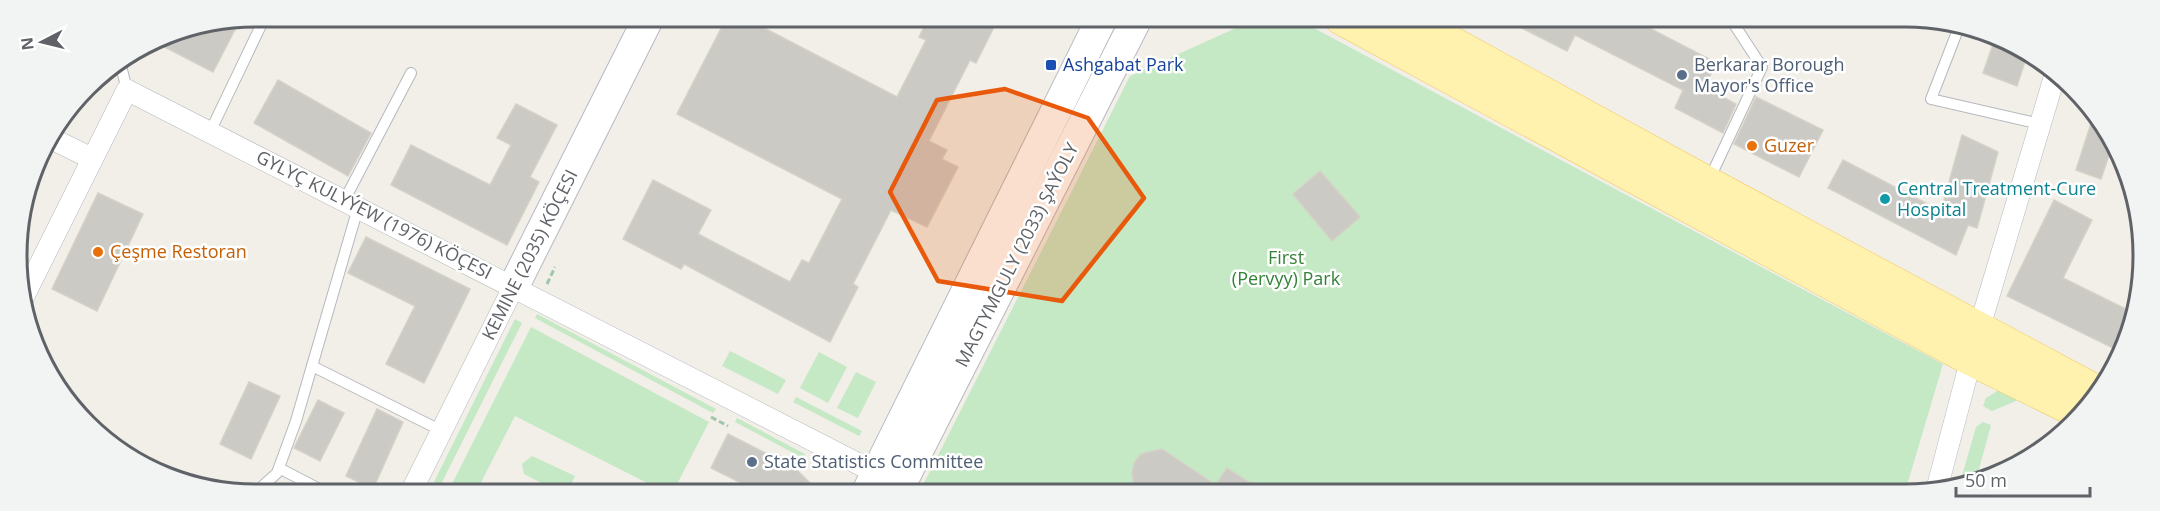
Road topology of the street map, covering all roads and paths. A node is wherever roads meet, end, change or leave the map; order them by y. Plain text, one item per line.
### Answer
1 (260, 27) edge
2 (644, 27) edge
3 (1098, 27) edge
4 (1132, 27) edge
5 (1359, 27) edge
6 (1422, 27) edge
7 (1736, 27) edge
8 (1957, 33) edge
9 (122, 70) edge
10 (411, 73) dead end
11 (2053, 82) edge
12 (127, 90) junction
13 (2040, 124) junction
14 (210, 132) junction
15 (58, 142) edge
16 (91, 158) junction
17 (1707, 183) junction
18 (351, 205) junction
19 (29, 286) edge
20 (514, 286) junction
21 (1975, 344) junction
22 (312, 366) junction
23 (2090, 389) edge
24 (2074, 408) edge
25 (711, 417) dead end
26 (728, 426) dead end
27 (442, 431) junction
28 (279, 468) junction
29 (1940, 481) edge
30 (264, 484) edge
31 (310, 484) edge
32 (415, 484) edge
33 (885, 484) edge
34 (892, 484) edge
35 (893, 484) edge

1 - 14 lane
2 - 20 main road, KEMINE (2035) KÖÇESI
3 - 34 main road, MAGTYMGULY (2033) ŞAÝOLY
4 - 35 main road, MAGTYMGULY (2033) ŞAÝOLY
5 - 21 main road
6 - 17 main road
7 - 17 lane
8 - 13 lane
9 - 12 lane
10 - 18 lane
11 - 13 street
12 - 14 street, GYLYÇ KULYÝEW (1976) KÖÇESI
12 - 16 street
13 - 21 street
14 - 18 street, GYLYÇ KULYÝEW (1976) KÖÇESI
15 - 16 street
16 - 19 street
17 - 21 main road
18 - 20 street, GYLYÇ KULYÝEW (1976) KÖÇESI
18 - 22 lane
20 - 27 street, KEMINE (2035) KÖÇESI
20 - 33 street, GYLYÇ KULYÝEW (1976) KÖÇESI
21 - 23 main road
21 - 24 main road
21 - 29 street
22 - 27 lane
22 - 28 lane
25 - 26 path
27 - 32 street, KEMINE (2035) KÖÇESI
28 - 30 lane
28 - 31 lane

